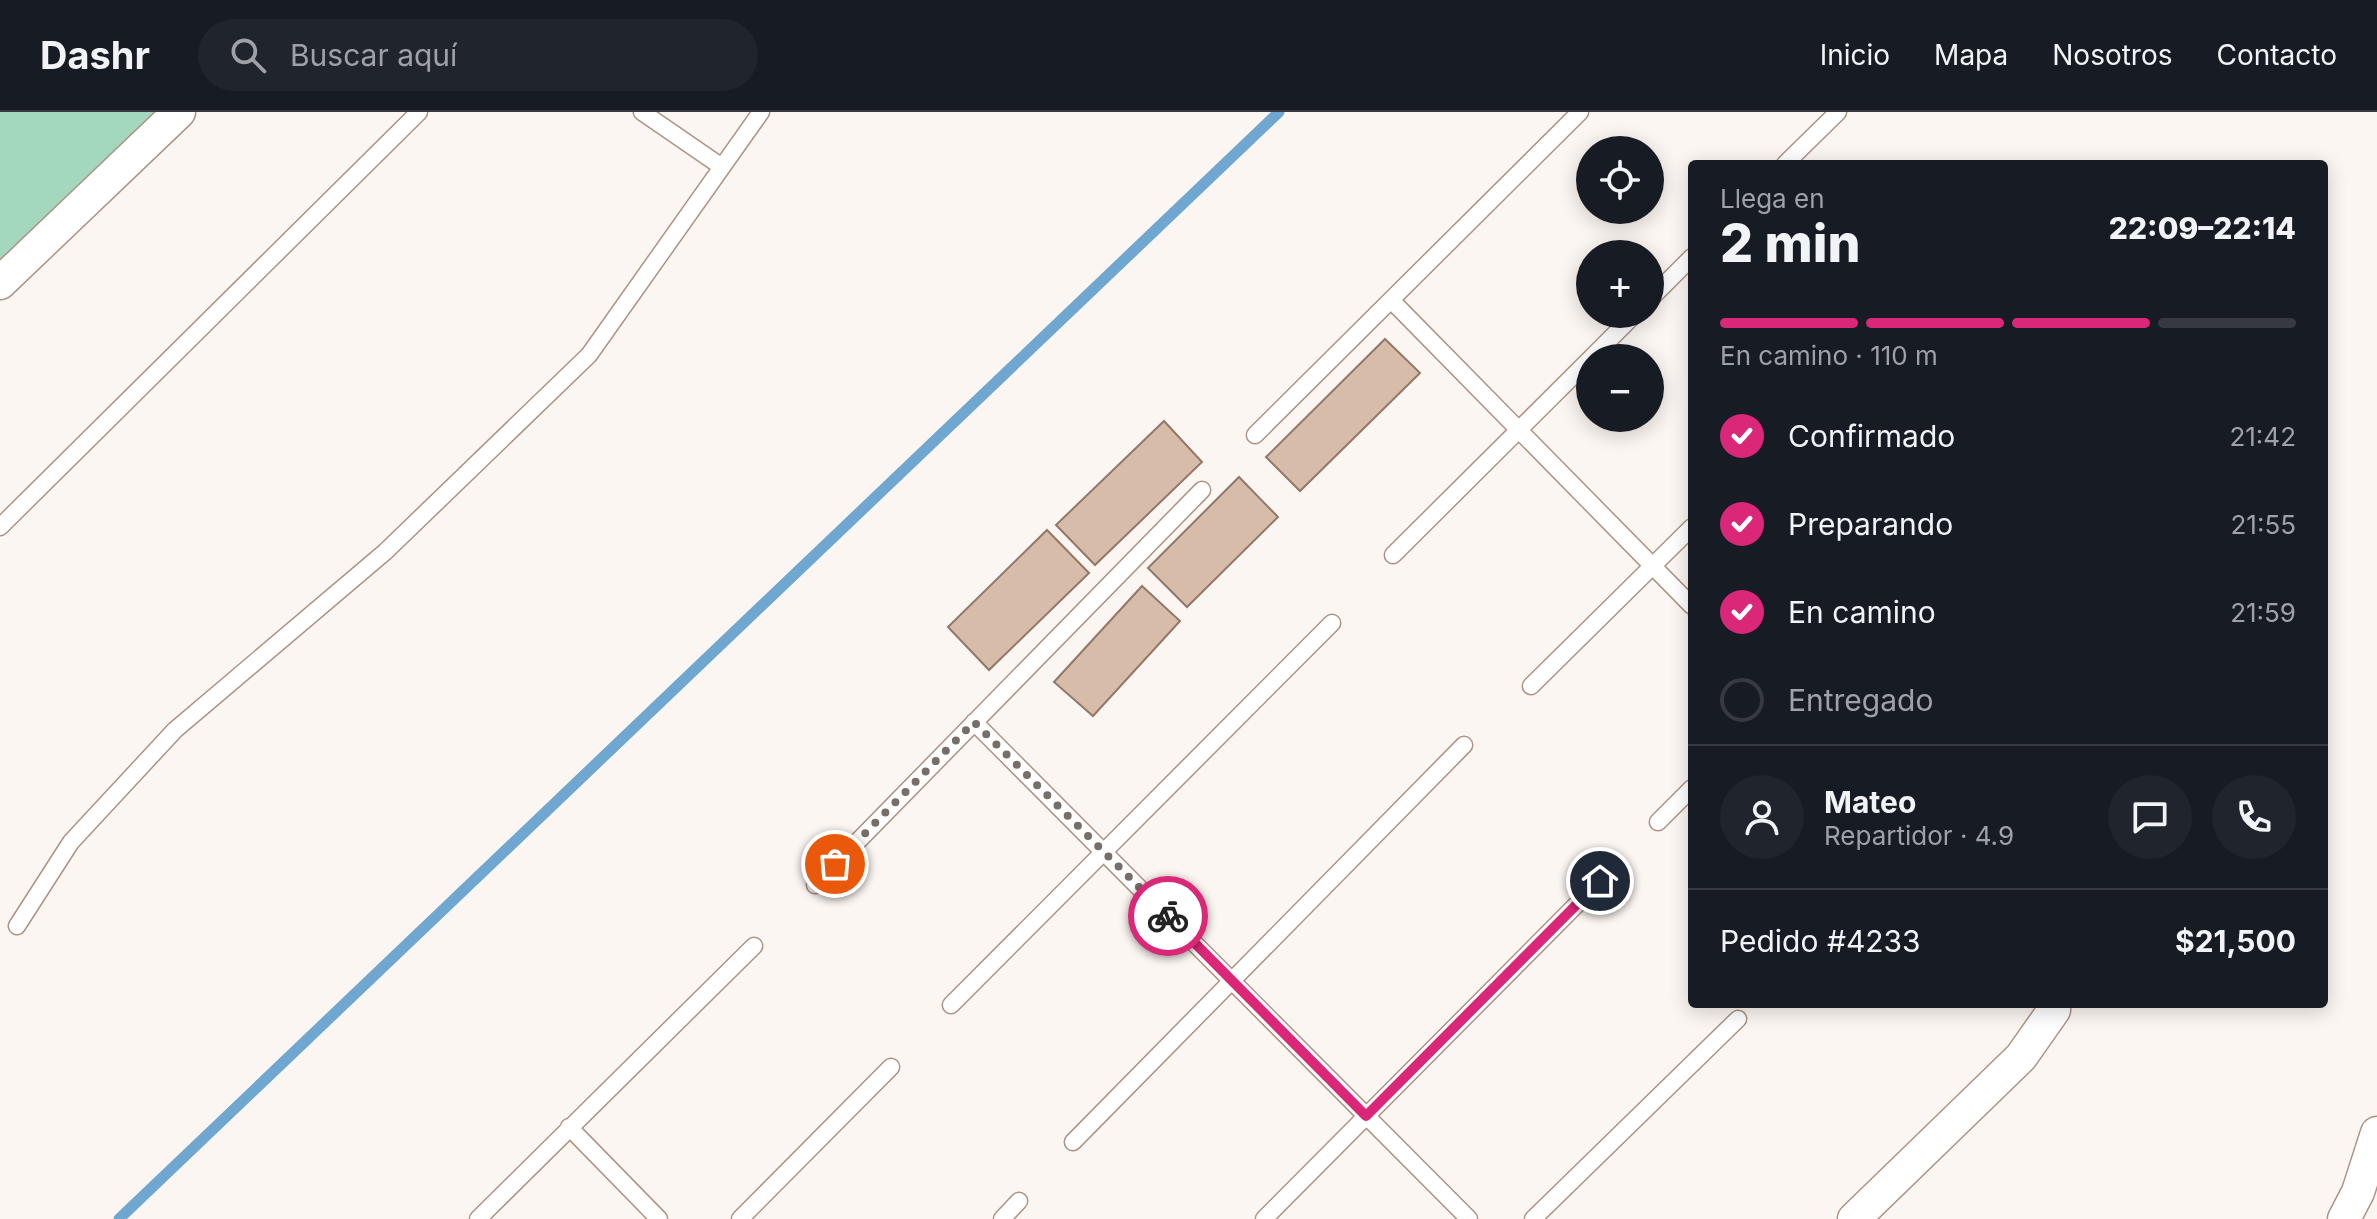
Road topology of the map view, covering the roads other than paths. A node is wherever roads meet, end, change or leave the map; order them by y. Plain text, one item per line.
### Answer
1 (179, 112) edge
2 (419, 112) edge
3 (642, 112) edge
4 (761, 112) edge
5 (1580, 112) edge
6 (1838, 112) edge
7 (1789, 160) edge
8 (722, 167) junction
9 (1688, 261) edge
10 (0, 283) edge
11 (1664, 285) edge
12 (1391, 300) junction
13 (1621, 328) edge
14 (1606, 344) edge
15 (1576, 374) edge
16 (1519, 430) junction
17 (1255, 435) dead end
18 (1202, 490) dead end
19 (0, 527) edge
20 (1688, 531) edge
21 (1393, 555) dead end
22 (1653, 566) junction
23 (1688, 602) edge
24 (1332, 623) dead end
25 (1531, 686) dead end
26 (974, 722) junction
27 (1464, 745) dead end
28 (1688, 792) edge
29 (1658, 822) dead end
30 (1104, 852) junction
31 (1600, 881) dead end
32 (815, 885) dead end
33 (17, 926) dead end
34 (754, 946) dead end
35 (1232, 981) junction
36 (951, 1005) dead end
37 (2054, 1008) edge
38 (1738, 1019) dead end
39 (891, 1067) dead end
40 (1366, 1116) junction
41 (569, 1127) junction
42 (2377, 1133) edge
43 (1073, 1142) dead end
44 (1019, 1201) dead end
45 (478, 1219) edge
46 (659, 1219) edge
47 (740, 1219) edge
48 (1002, 1219) edge
49 (1264, 1219) edge
50 (1469, 1219) edge
51 (1533, 1219) edge
52 (1854, 1219) edge
53 (2344, 1219) edge

1 - 10 street
2 - 19 lane
3 - 8 lane
4 - 8 lane
5 - 12 lane
6 - 7 lane
8 - 33 lane
9 - 11 lane
12 - 16 lane
12 - 17 lane
13 - 14 lane
15 - 16 lane
16 - 21 lane
16 - 22 lane
18 - 26 lane
20 - 22 lane
22 - 23 lane
22 - 25 lane
24 - 30 lane
26 - 30 lane
26 - 32 lane
27 - 35 lane
28 - 29 lane
30 - 35 lane
30 - 36 lane
31 - 40 lane
34 - 41 lane
35 - 40 lane
35 - 43 lane
37 - 52 street
38 - 51 lane
39 - 47 lane
40 - 49 lane
40 - 50 lane
41 - 45 lane
41 - 46 lane
42 - 53 street
44 - 48 lane

